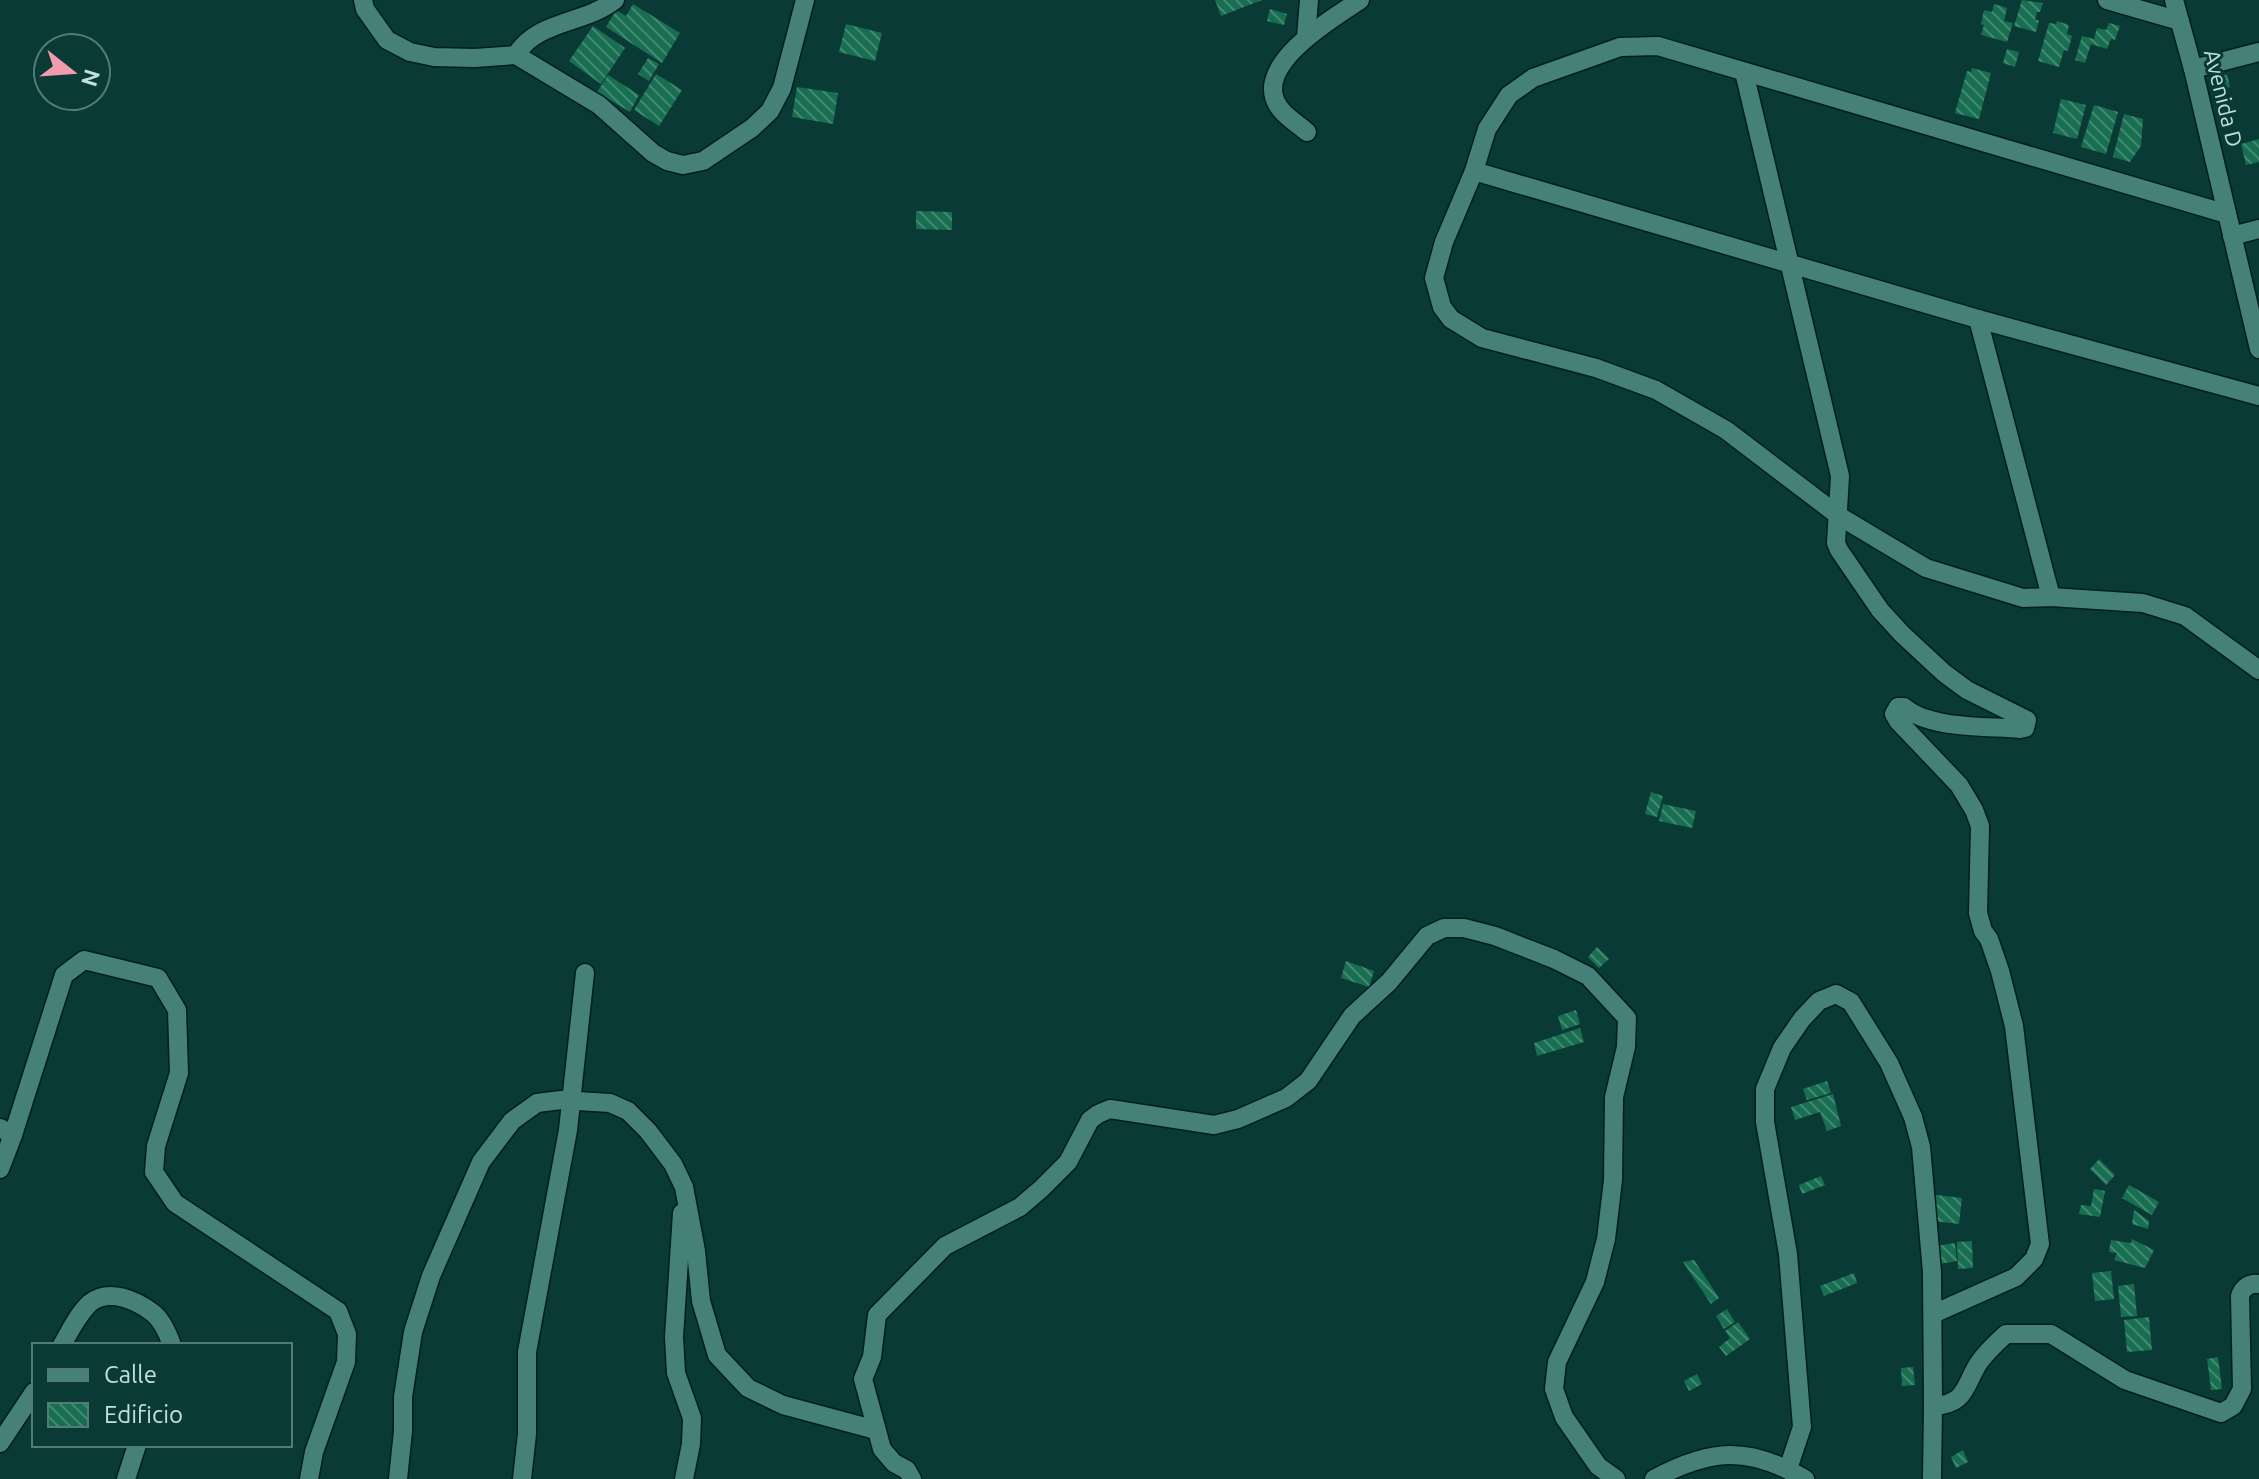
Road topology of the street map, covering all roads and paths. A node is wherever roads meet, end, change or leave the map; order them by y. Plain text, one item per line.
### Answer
1 (363, 0) edge
2 (615, 0) edge
3 (805, 0) edge
4 (1309, 0) edge
5 (1360, 0) edge
6 (2107, 0) edge
7 (2174, 0) edge
8 (2180, 21) junction
9 (1306, 37) junction
10 (2259, 52) edge
11 (516, 55) junction
12 (2193, 69) junction
13 (1744, 72) junction
14 (1307, 132) dead end
15 (1474, 171) junction
16 (2227, 214) junction
17 (2259, 229) edge
18 (2232, 236) junction
19 (1788, 262) junction
20 (1978, 319) junction
21 (2259, 349) edge
22 (2259, 396) edge
23 (1839, 516) junction
24 (2051, 597) junction
25 (2259, 670) edge
26 (585, 973) dead end
27 (571, 1101) junction
28 (6, 1131) edge
29 (0, 1169) edge
30 (684, 1187) junction
31 (2259, 1284) edge
32 (1933, 1314) junction
33 (63, 1343) edge
34 (171, 1343) edge
35 (32, 1395) edge
36 (1933, 1406) junction
37 (876, 1430) junction
38 (0, 1443) edge
39 (136, 1447) edge
40 (1788, 1469) junction
41 (126, 1479) edge
42 (309, 1479) edge
43 (398, 1479) edge
44 (522, 1479) edge
45 (684, 1479) edge
46 (912, 1479) edge
47 (1616, 1479) edge
48 (1654, 1479) edge
49 (1805, 1479) edge
50 (1932, 1479) edge

1 - 11 street
2 - 11 street
3 - 11 street
4 - 9 street
5 - 9 street
6 - 8 street
7 - 8 street, Avenida D
8 - 12 street, Avenida D
9 - 14 street
10 - 12 street
12 - 16 street, Avenida D
13 - 15 street
13 - 16 street
13 - 19 street
15 - 19 street
15 - 23 street
16 - 18 street, Avenida D
17 - 18 street
18 - 21 street, Avenida D
19 - 20 street
19 - 23 street
20 - 22 street
20 - 24 street
23 - 24 street
23 - 32 street
24 - 25 street
26 - 27 street
27 - 30 street
27 - 43 street
27 - 44 street
28 - 29 street
28 - 42 street
30 - 37 street
30 - 45 street
31 - 36 street
32 - 36 street
32 - 40 street
33 - 34 street
35 - 38 street
36 - 50 street
37 - 46 street
37 - 47 street
39 - 41 street
40 - 48 street
40 - 49 street

